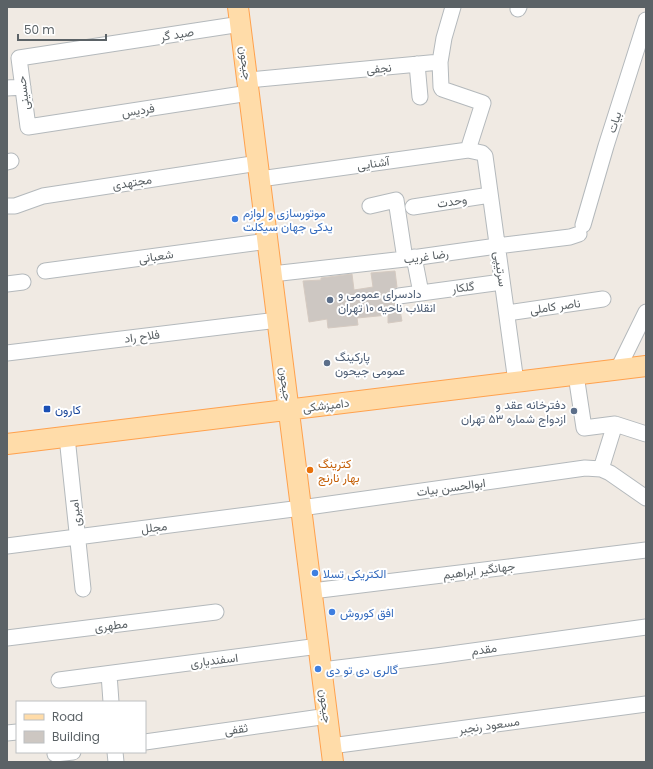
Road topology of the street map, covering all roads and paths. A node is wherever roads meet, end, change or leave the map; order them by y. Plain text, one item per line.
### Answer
1 (453, 7) edge
2 (240, 15) edge
3 (646, 20) edge
4 (19, 58) joint
5 (440, 62) junction
6 (417, 64) junction
7 (23, 87) junction
8 (248, 87) junction
9 (7, 88) edge
10 (420, 97) dead end
11 (28, 127) joint
12 (468, 150) junction
13 (485, 156) joint
14 (259, 171) junction
15 (490, 195) junction
16 (7, 206) edge
17 (370, 206) dead end
18 (413, 207) dead end
19 (581, 229) joint
20 (268, 241) junction
21 (497, 246) junction
22 (410, 258) junction
23 (45, 271) dead end
24 (272, 274) junction
25 (23, 282) dead end
26 (502, 282) junction
27 (7, 284) edge
28 (421, 292) junction
29 (399, 296) dead end
30 (602, 300) dead end
31 (646, 312) edge
32 (507, 313) junction
33 (278, 320) junction
34 (7, 352) edge
35 (646, 366) edge
36 (618, 370) junction
37 (576, 375) junction
38 (516, 382) junction
39 (289, 410) junction
40 (615, 424) junction
41 (646, 434) edge
42 (67, 437) junction
43 (7, 444) edge
44 (601, 469) junction
45 (646, 498) edge
46 (302, 508) junction
47 (78, 537) junction
48 (7, 546) edge
49 (646, 550) edge
50 (83, 589) dead end
51 (312, 591) junction
52 (216, 612) dead end
53 (646, 627) edge
54 (7, 638) edge
55 (319, 646) junction
56 (322, 670) junction
57 (108, 674) junction
58 (59, 680) dead end
59 (111, 701) edge
60 (646, 704) edge
61 (328, 716) junction
62 (146, 742) edge
63 (64, 753) edge
64 (55, 754) dead end
65 (332, 754) edge

1 - 5 street
2 - 4 street, صید گر
2 - 8 main road, جیحون
3 - 19 street, بیات
4 - 7 street, حسینی
5 - 6 street, نجفی
5 - 12 street
6 - 8 street, نجفی
6 - 10 street
7 - 9 street
7 - 11 street, حسینی
8 - 11 street, فردیس
8 - 14 main road, جیحون
12 - 13 street, آشنایی
12 - 14 street, آشنایی
13 - 15 street, سرتیپی
14 - 16 street, مجتهدی
14 - 20 main road, جیحون
15 - 18 street, وحدت
15 - 21 street, سرتیپی
17 - 22 street
19 - 21 street, رضا غریب
20 - 23 street, شعبانی
20 - 24 main road, جیحون
21 - 22 street, رضا غریب
21 - 26 street, سرتیپی
22 - 24 street, رضا غریب
22 - 28 street
24 - 33 main road, جیحون
25 - 27 street
26 - 28 street, گلکار
26 - 32 street, سرتیپی
28 - 29 street, گلکار
30 - 32 street, ناصر کاملی
31 - 36 street
32 - 38 street, سرتیپی
33 - 34 street, فلاح راد
33 - 39 main road, جیحون
35 - 36 main road, دامپزشکی
36 - 37 main road, دامپزشکی
37 - 38 main road, دامپزشکی
37 - 40 street
38 - 39 main road, دامپزشکی
39 - 42 main road, دامپزشکی
39 - 46 main road, جیحون
40 - 41 street
40 - 44 street
42 - 43 main road, دامپزشکی
42 - 47 street, امیری
44 - 45 street
44 - 46 street, ابوالحسن بیات
46 - 47 street, مجلل
46 - 51 main road, جیحون
47 - 48 street, مجلل
47 - 50 street, امیری
49 - 51 street, جهانگیر ابراهیم
51 - 55 main road, جیحون
52 - 54 street, مطهری
53 - 56 street, مقدم
55 - 56 main road, جیحون
55 - 57 street, اسفندیاری
56 - 61 main road, جیحون
57 - 58 street, اسفندیاری
57 - 59 street
60 - 65 street, مسعود رنجبر
61 - 62 street, ثقفی
61 - 65 main road, جیحون
63 - 64 street

